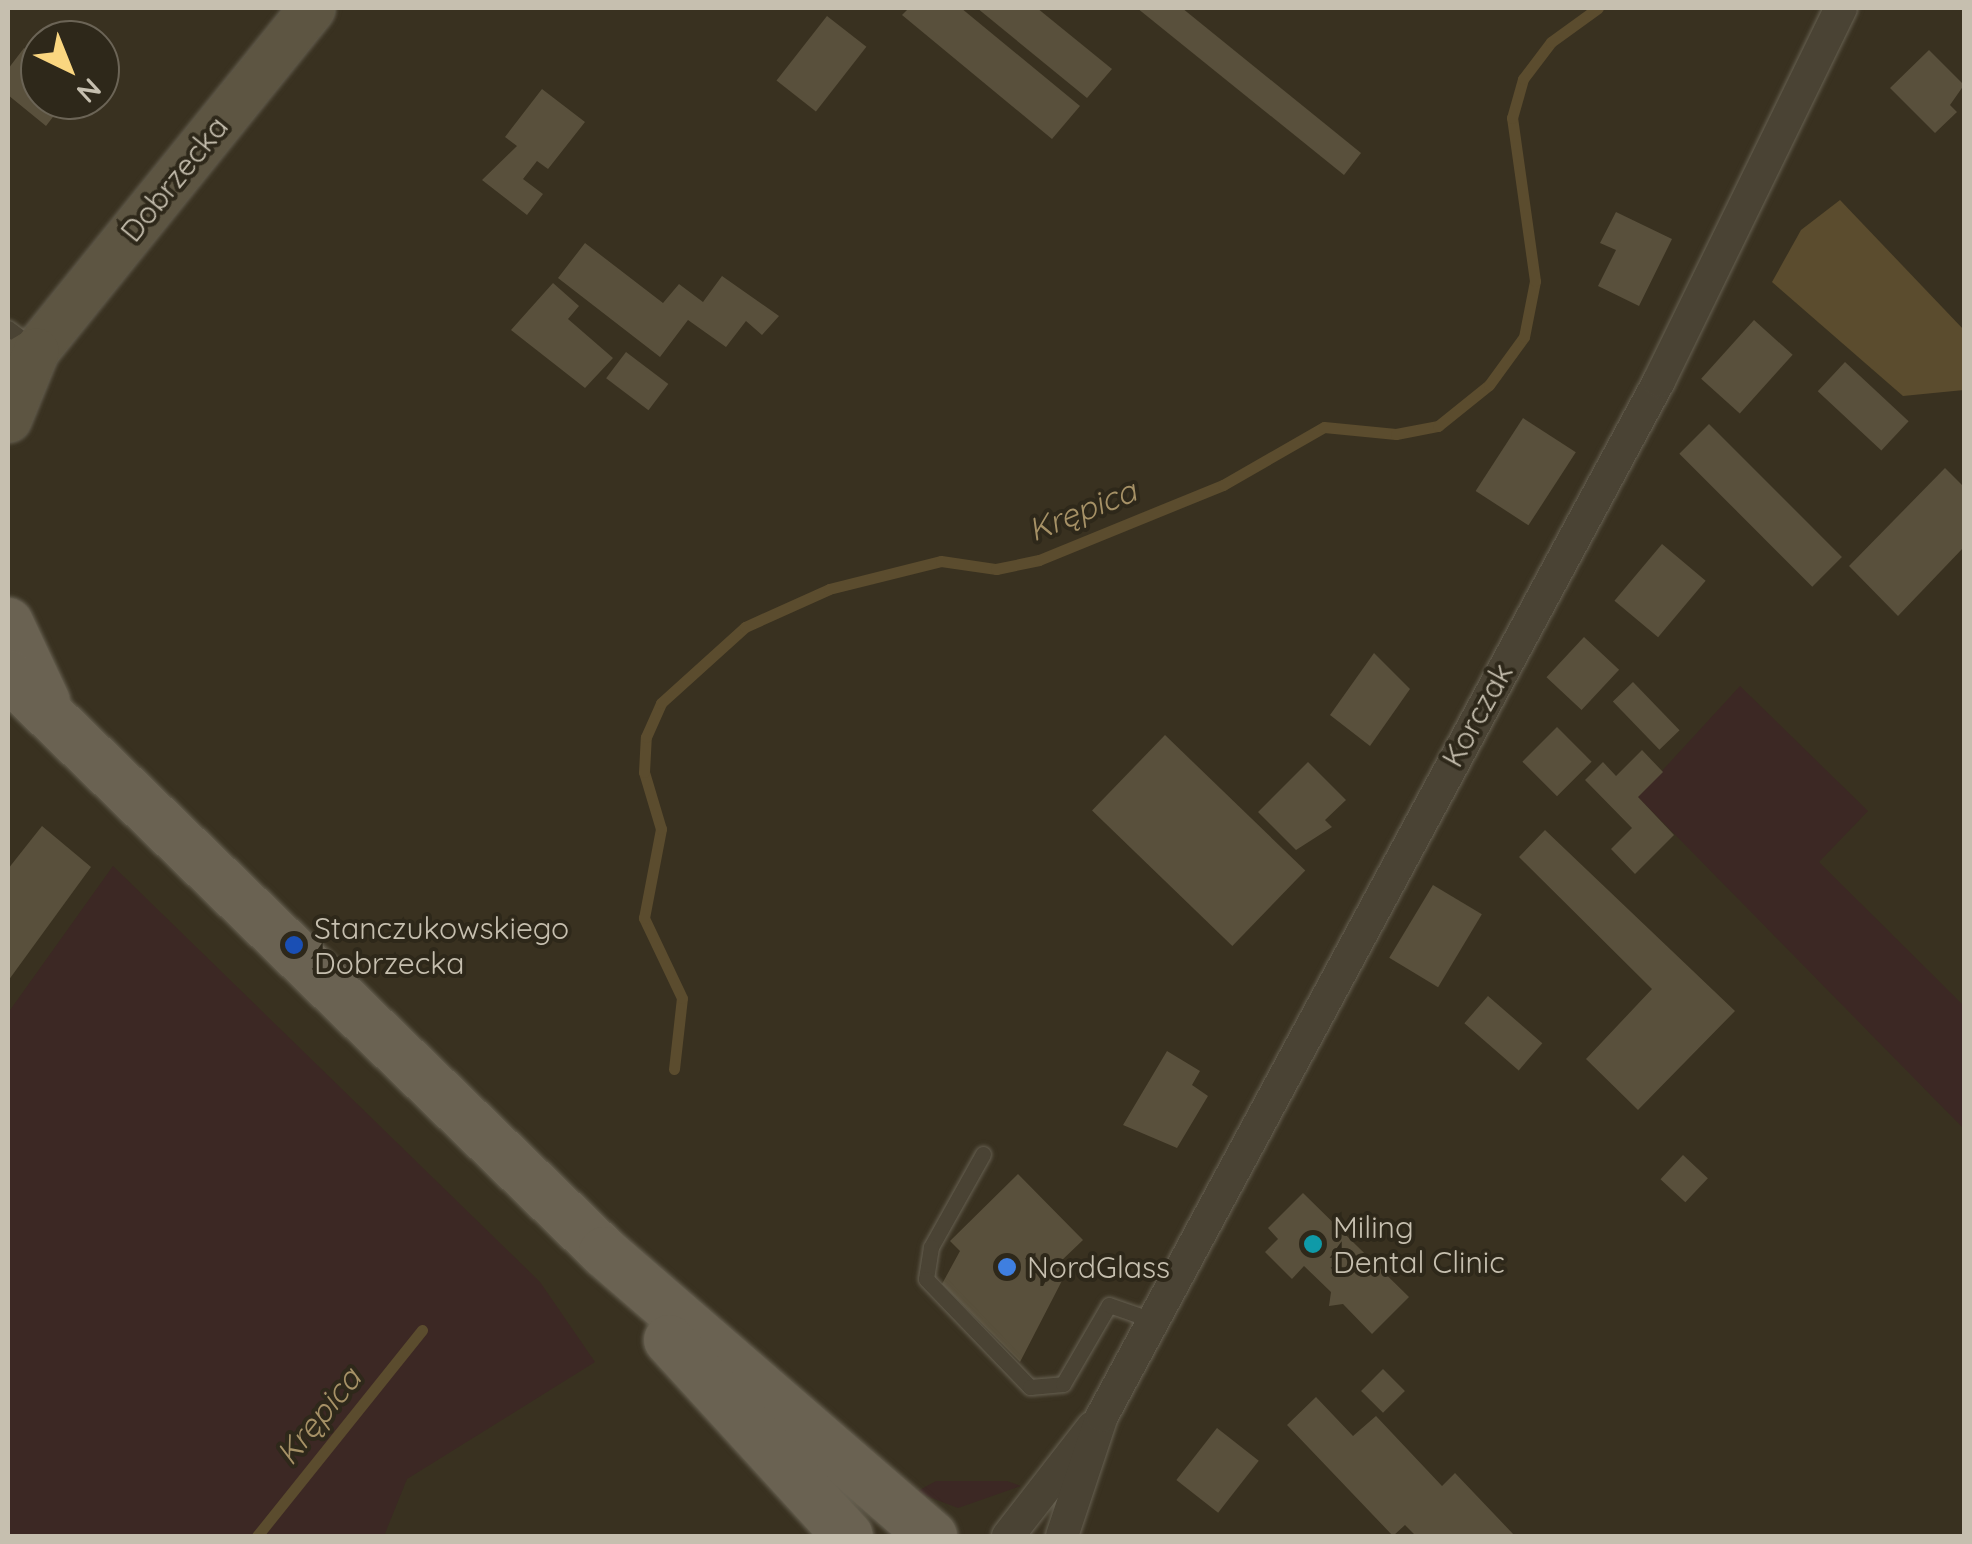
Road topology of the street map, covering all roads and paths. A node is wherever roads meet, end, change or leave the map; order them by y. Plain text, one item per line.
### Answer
1 (312, 8) edge
2 (1842, 8) edge
3 (17, 348) edge
4 (8, 419) edge
5 (8, 624) edge
6 (8, 676) edge
7 (47, 706) junction
8 (983, 1154) dead end
9 (604, 1252) junction
10 (1152, 1320) junction
11 (1102, 1416) junction
12 (848, 1536) edge
13 (932, 1536) edge
14 (1008, 1536) edge
15 (1062, 1536) edge

1 - 3 street, Dobrzecka
2 - 10 street, Korczak
3 - 4 street, Dobrzecka
5 - 7 main road
6 - 7 main road
7 - 9 main road
8 - 10 lane
9 - 12 main road
9 - 13 main road
10 - 11 street, Korczak
11 - 14 street, Korczak
11 - 15 street, Korczak

